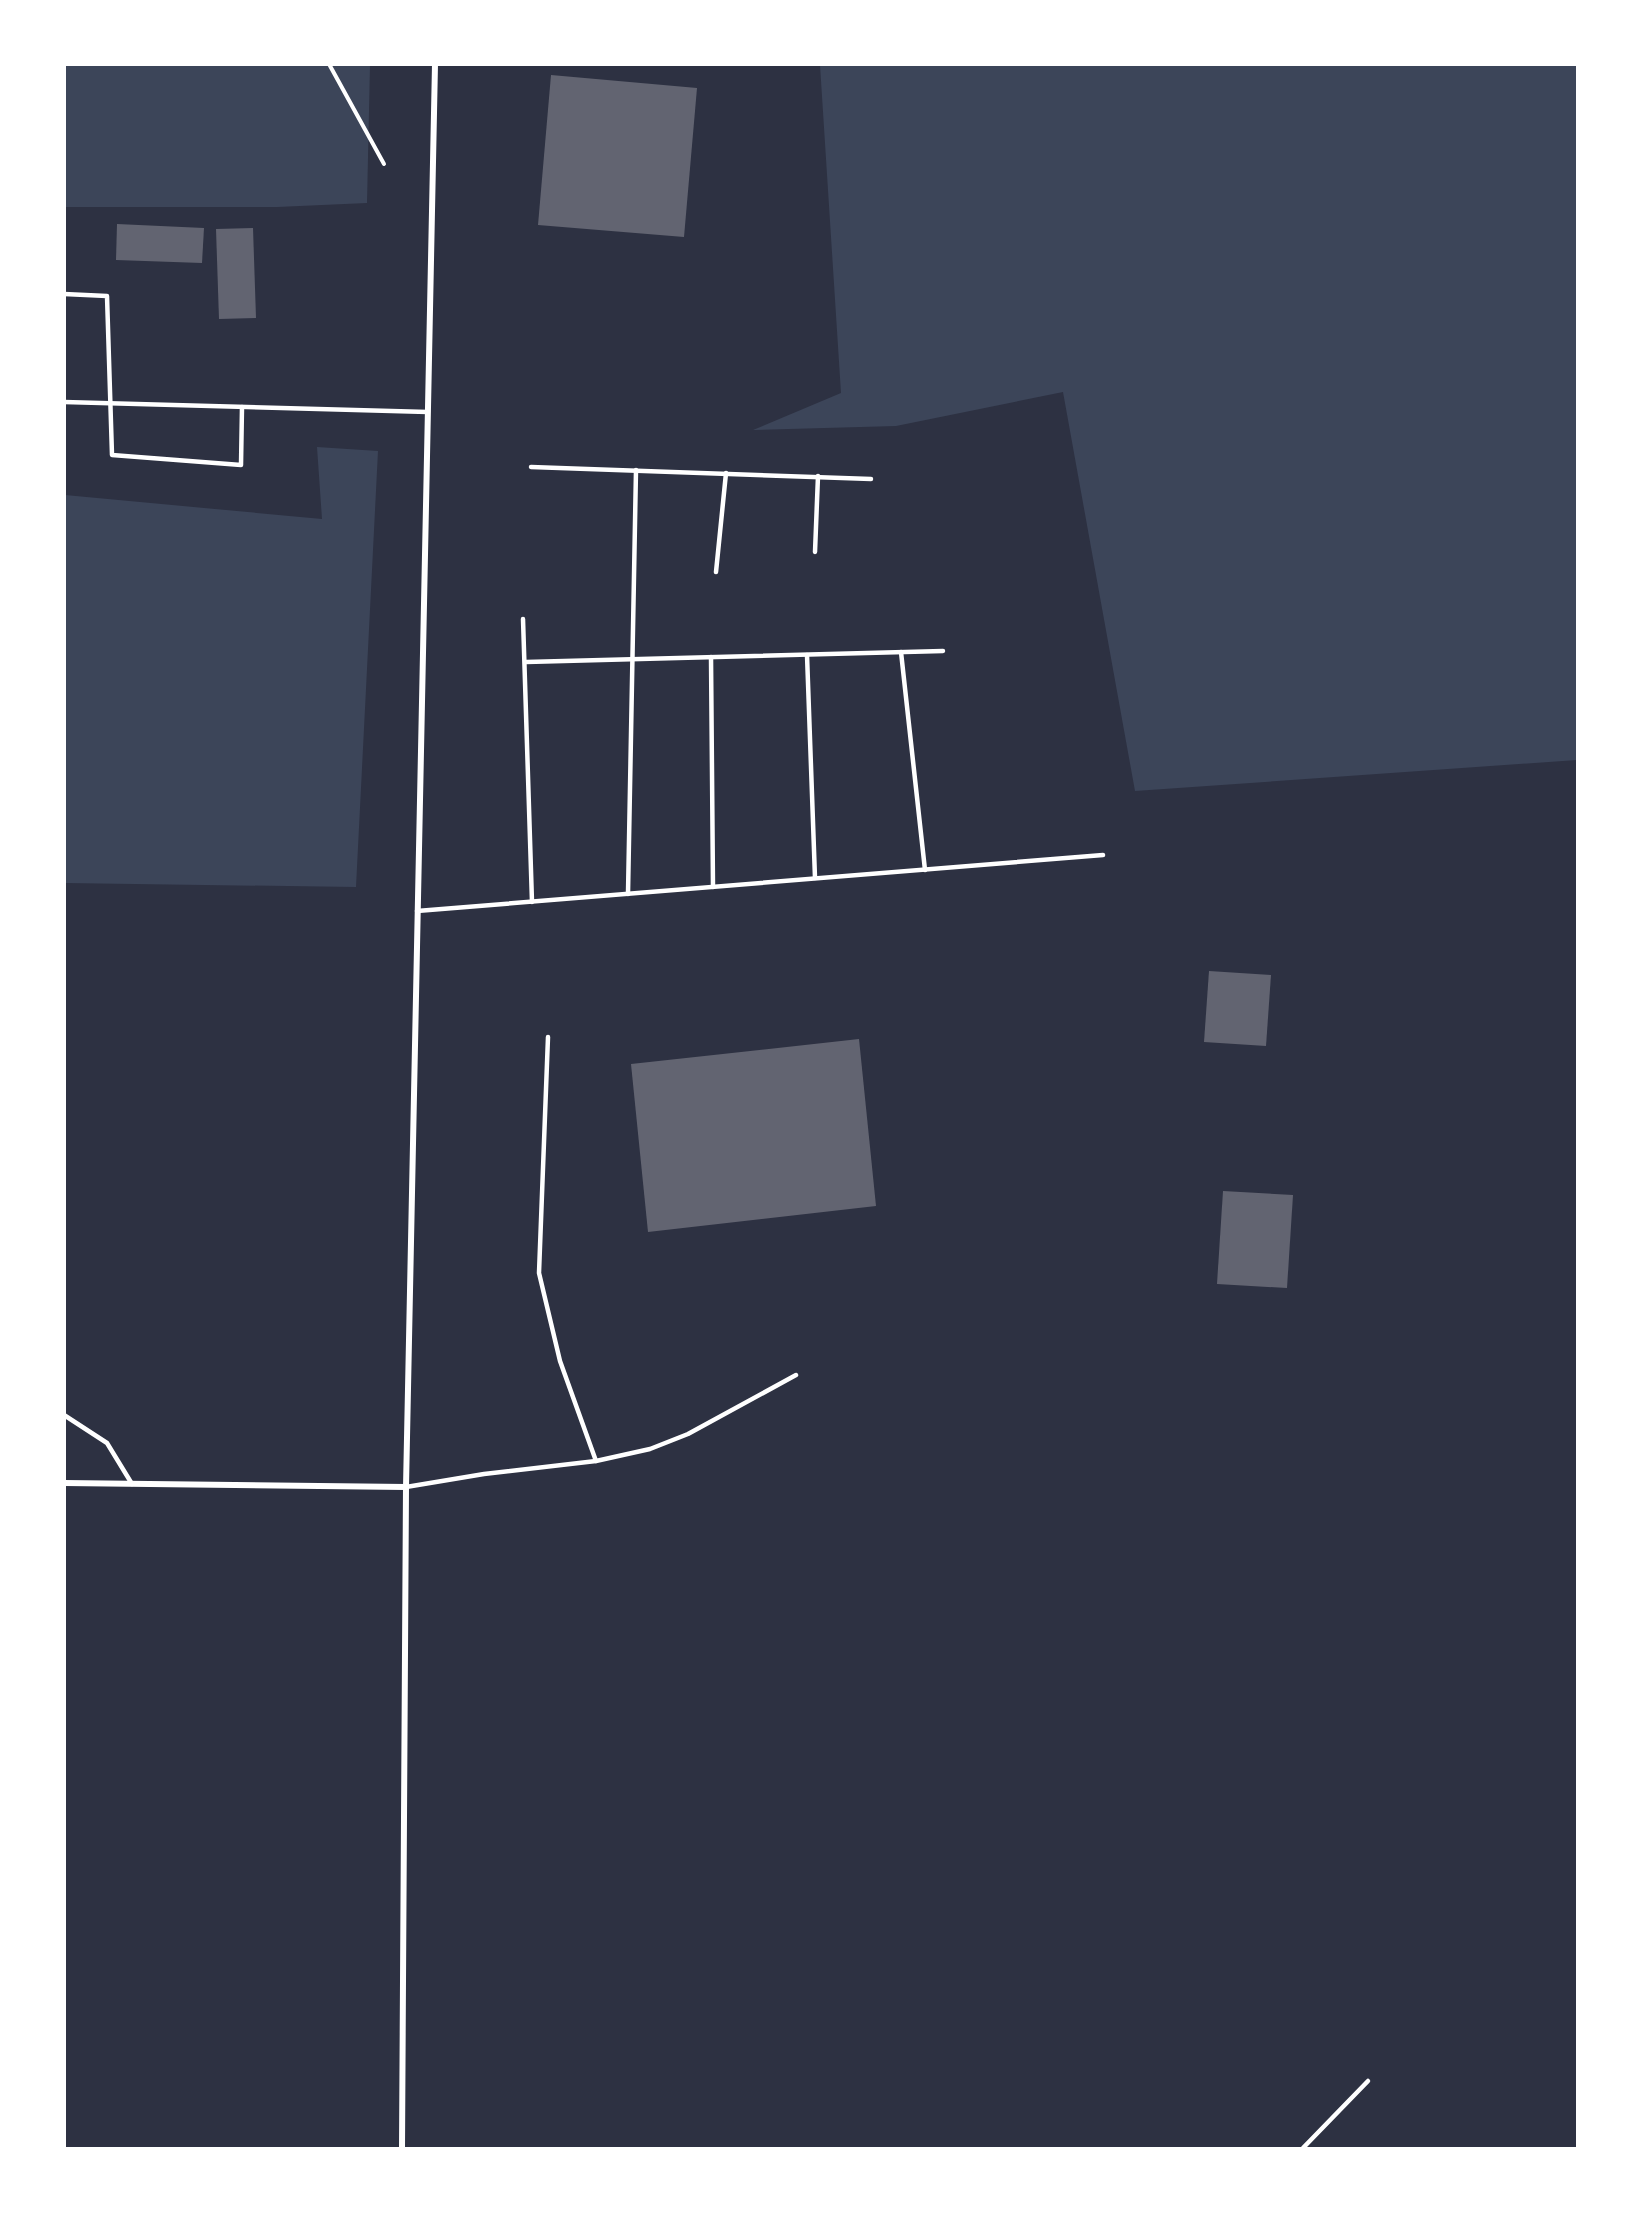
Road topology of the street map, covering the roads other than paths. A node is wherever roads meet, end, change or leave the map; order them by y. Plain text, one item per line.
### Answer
1 (435, 64) edge
2 (64, 294) edge
3 (64, 402) edge
4 (110, 403) junction
5 (242, 407) junction
6 (428, 412) junction
7 (531, 467) dead end
8 (636, 470) junction
9 (726, 473) junction
10 (818, 476) junction
11 (871, 478) dead end
12 (815, 552) dead end
13 (716, 572) dead end
14 (523, 619) dead end
15 (942, 651) dead end
16 (901, 652) junction
17 (807, 655) junction
18 (711, 657) junction
19 (633, 659) junction
20 (525, 662) junction
21 (1103, 855) dead end
22 (925, 870) junction
23 (815, 878) junction
24 (713, 887) junction
25 (628, 894) junction
26 (532, 902) junction
27 (417, 911) junction
28 (548, 1037) dead end
29 (796, 1375) dead end
30 (64, 1415) edge
31 (596, 1461) junction
32 (64, 1483) edge
33 (132, 1484) junction
34 (406, 1487) junction
35 (1368, 2081) dead end
36 (402, 2148) edge
37 (1303, 2148) edge

1 - 6 street
2 - 4 lane
3 - 4 lane
4 - 5 lane
4 - 5 lane
5 - 6 lane
6 - 27 street
7 - 8 lane
8 - 9 lane
8 - 19 lane
9 - 10 lane
9 - 13 lane
10 - 11 lane
10 - 12 lane
14 - 20 lane
15 - 16 lane
16 - 17 lane
16 - 22 lane
17 - 18 lane
17 - 23 lane
18 - 19 lane
18 - 24 lane
19 - 20 lane
19 - 25 lane
20 - 26 lane
21 - 22 lane
22 - 23 lane
23 - 24 lane
24 - 25 lane
25 - 26 lane
26 - 27 lane
27 - 34 street
28 - 31 lane
29 - 31 lane
30 - 33 lane
31 - 34 lane
32 - 33 street
33 - 34 street
34 - 36 street
35 - 37 lane

